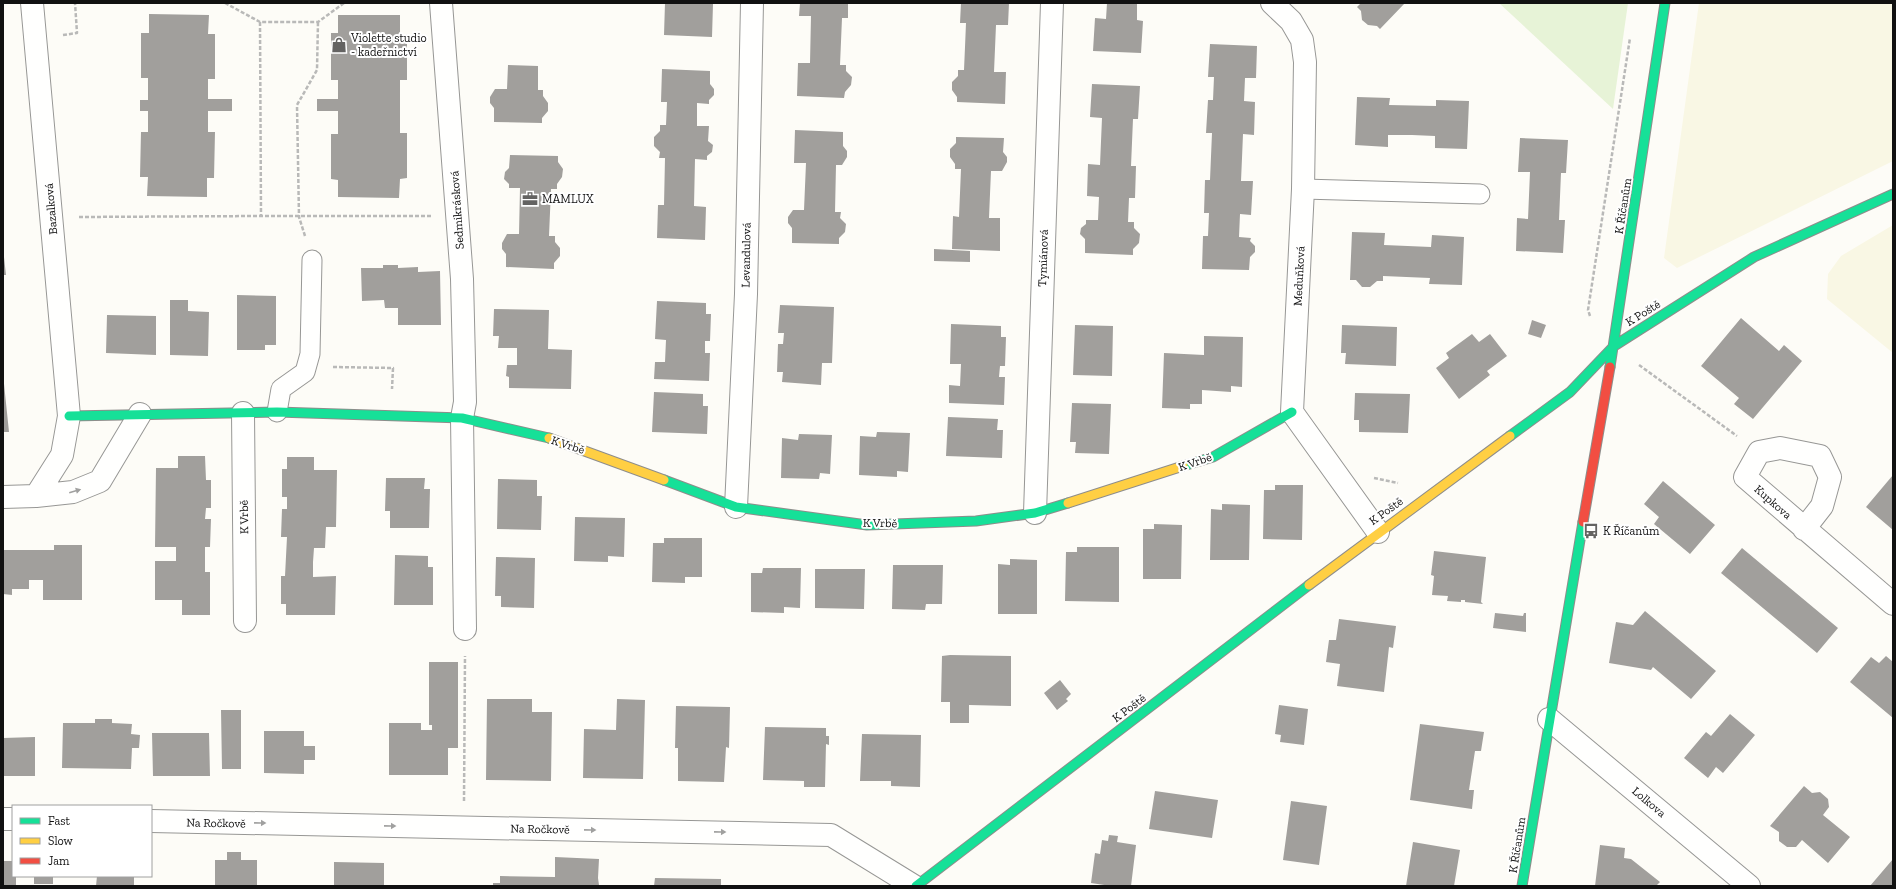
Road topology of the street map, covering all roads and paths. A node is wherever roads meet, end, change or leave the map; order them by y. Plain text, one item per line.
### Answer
1 (32, 3) edge
2 (75, 3) edge
3 (226, 3) edge
4 (344, 3) edge
5 (441, 3) edge
6 (752, 3) edge
7 (1052, 3) edge
8 (1272, 3) edge
9 (1665, 3) edge
10 (260, 22) junction
11 (318, 22) junction
12 (1630, 34) dead end
13 (62, 35) dead end
14 (1303, 189) junction
15 (1480, 194) dead end
16 (1893, 194) edge
17 (432, 208) dead end
18 (261, 216) junction
19 (76, 217) dead end
20 (299, 217) junction
21 (312, 260) dead end
22 (1592, 322) dead end
23 (1614, 346) junction
24 (306, 366) junction
25 (392, 396) dead end
26 (277, 412) junction
27 (1292, 412) junction
28 (243, 413) junction
29 (140, 414) junction
30 (69, 416) junction
31 (462, 418) junction
32 (1759, 452) junction
33 (1371, 478) dead end
34 (1399, 484) dead end
35 (36, 496) junction
36 (3, 497) edge
37 (736, 507) junction
38 (1035, 513) junction
39 (1804, 529) junction
40 (1378, 532) junction
41 (1893, 604) edge
42 (245, 621) dead end
43 (465, 629) joint
44 (1549, 719) junction
45 (152, 821) edge
46 (464, 827) junction
47 (915, 886) edge
48 (1522, 886) edge
49 (1749, 886) edge

1 - 30 street, Bazalková
2 - 13 path
3 - 10 path
4 - 11 path
5 - 31 street, Sedmikrásková
6 - 37 street, Levandulová
7 - 38 street, Tymiánová
8 - 14 street, Meduňková
9 - 23 street, K Říčanům
10 - 11 path
10 - 18 path
11 - 20 path
12 - 22 path
14 - 15 lane
14 - 27 street, Meduňková
16 - 23 street, K Poště
17 - 20 path
18 - 19 path
18 - 20 path
21 - 24 lane
23 - 32 path
23 - 40 street, K Poště
23 - 44 street, K Říčanům
24 - 25 path
24 - 26 lane
26 - 28 street, K Vrbě
26 - 31 street, K Vrbě
27 - 38 street, K Vrbě
27 - 40 street
28 - 29 street, K Vrbě
28 - 42 street, K Vrbě
29 - 30 street, K Vrbě
35 -> 29 street
30 - 35 street
31 - 37 street, K Vrbě
31 - 43 street
32 - 39 street, Kupkova
32 - 39 street
33 - 34 path
35 - 36 street
37 - 38 street, K Vrbě
39 - 41 street, Kupkova
40 - 47 street, K Poště
43 - 46 path
44 - 48 street, K Říčanům
44 - 49 street, Lolkova
45 -> 46 street, Na Ročkově
46 -> 47 street, Na Ročkově

